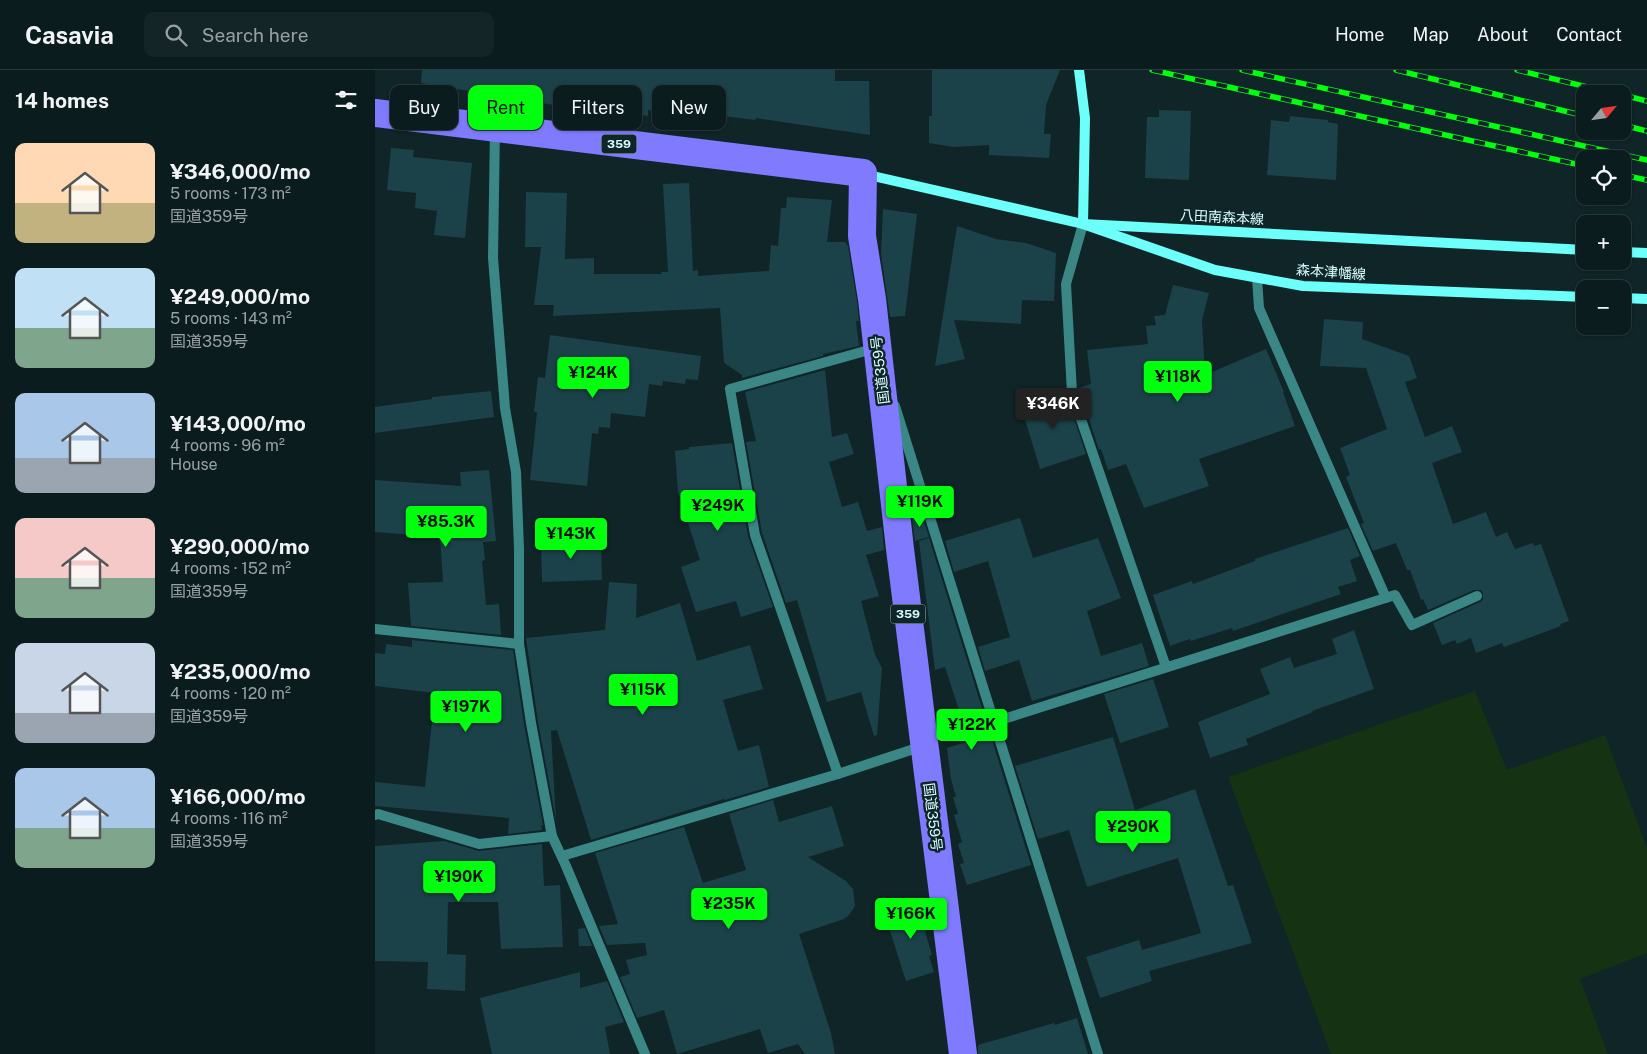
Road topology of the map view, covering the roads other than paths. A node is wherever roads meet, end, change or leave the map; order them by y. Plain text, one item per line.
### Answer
1 (1079, 70) edge
2 (375, 113) edge
3 (468, 125) edge
4 (495, 130) edge
5 (511, 130) edge
6 (863, 173) junction
7 (1083, 224) junction
8 (1576, 250) edge
9 (1631, 252) edge
10 (1647, 253) edge
11 (1257, 278) junction
12 (1576, 297) edge
13 (1631, 298) edge
14 (1647, 299) edge
15 (877, 348) junction
16 (1477, 596) dead end
17 (1386, 598) junction
18 (375, 629) edge
19 (519, 644) junction
20 (1166, 667) junction
21 (994, 722) junction
22 (924, 746) junction
23 (837, 774) junction
24 (375, 815) edge
25 (552, 836) junction
26 (561, 856) junction
27 (645, 1054) edge
28 (963, 1054) edge
29 (1098, 1054) edge

1 - 7 main road
2 - 3 highway, 359
4 - 19 street
5 - 6 highway, 359
6 - 7 main road, 八田南森本線
6 - 15 highway, 国道359号 / 359
7 - 8 main road, 八田南森本線
7 - 11 main road, 森本津幡線
7 - 20 street
9 - 10 main road
11 - 12 main road, 森本津幡線
11 - 17 street
13 - 14 main road
15 - 21 street
15 - 22 highway, 国道359号 / 359
15 - 23 street
16 - 17 street
17 - 20 street
18 - 19 street
19 - 25 street
20 - 21 street
21 - 29 street
22 - 23 street
22 - 28 highway, 国道359号 / 359
23 - 26 street
24 - 25 street
25 - 26 street
26 - 27 street

